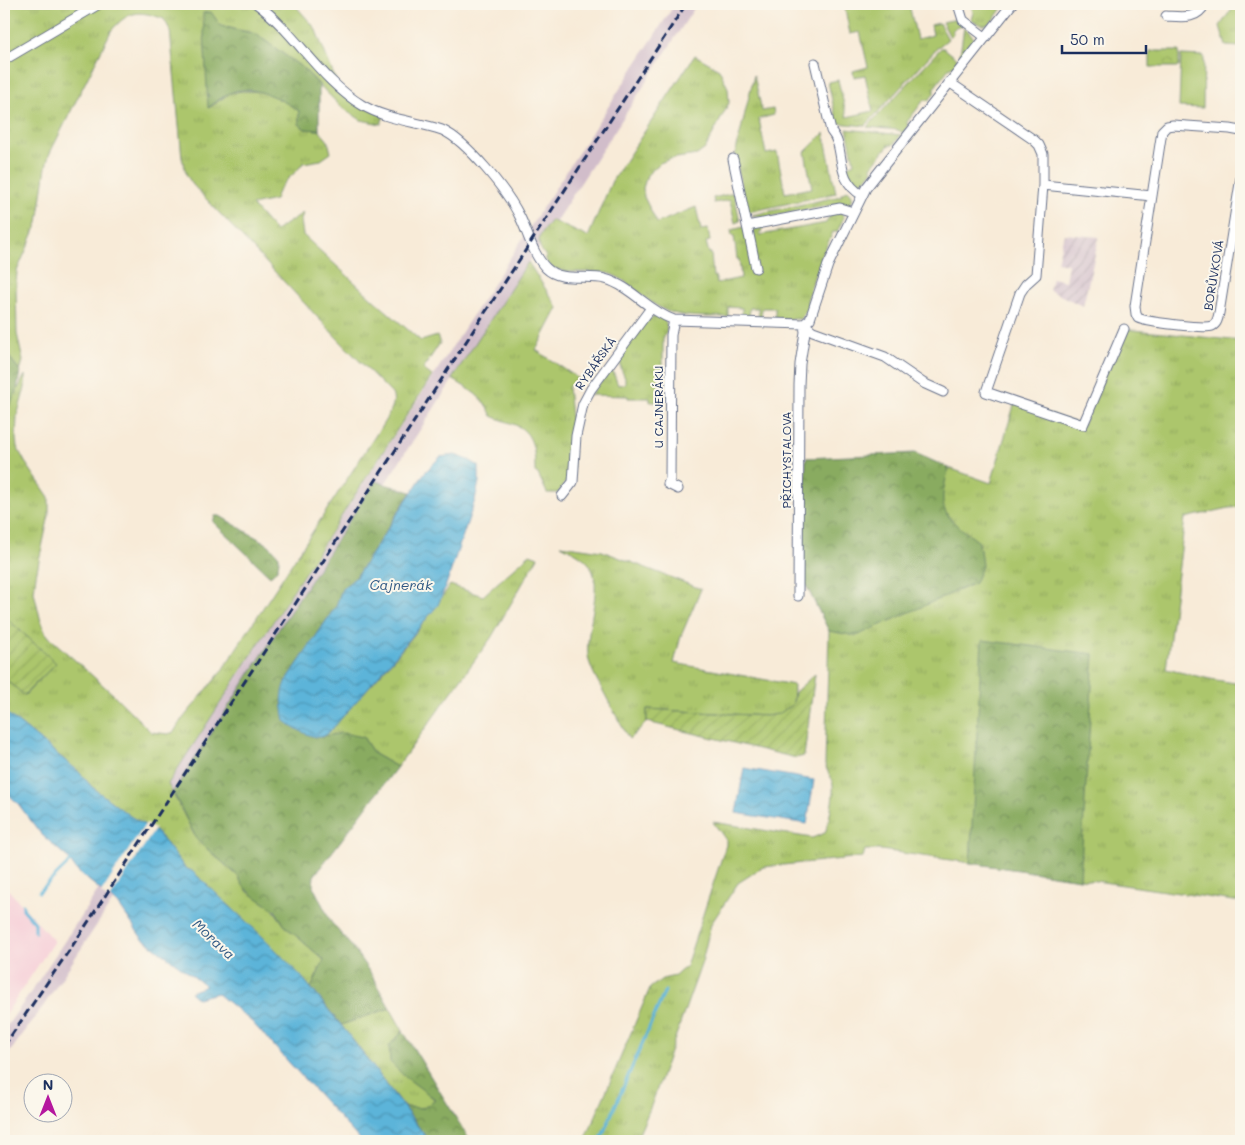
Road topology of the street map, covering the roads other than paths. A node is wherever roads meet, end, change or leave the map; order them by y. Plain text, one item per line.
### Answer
1 (99, 4) edge
2 (257, 4) edge
3 (958, 4) edge
4 (1012, 4) edge
5 (1204, 4) edge
6 (1166, 16) dead end
7 (985, 37) junction
8 (4, 60) edge
9 (815, 63) dead end
10 (950, 82) junction
11 (1241, 131) edge
12 (733, 159) dead end
13 (1241, 177) edge
14 (1043, 185) junction
15 (862, 195) junction
16 (1152, 196) junction
17 (853, 212) junction
18 (747, 226) junction
19 (756, 268) dead end
20 (651, 308) junction
21 (674, 320) junction
22 (804, 324) junction
23 (1124, 329) dead end
24 (944, 392) dead end
25 (678, 489) dead end
26 (562, 496) dead end
27 (798, 596) dead end

1 - 8 street
2 - 20 street
3 - 7 street
4 - 7 street, PŘICHYSTALOVA
5 - 6 street
7 - 10 street, PŘICHYSTALOVA
9 - 15 street
10 - 14 street
10 - 15 street, PŘICHYSTALOVA
11 - 16 street, BORŮVKOVÁ
12 - 18 street
13 - 16 street, BORŮVKOVÁ
14 - 16 street
14 - 23 street
15 - 17 street, PŘICHYSTALOVA
17 - 18 street
17 - 22 street, PŘICHYSTALOVA
18 - 19 street
20 - 21 street
20 - 26 street, RYBÁŘSKÁ
21 - 22 street
21 - 25 street, U CAJNERÁKU
22 - 24 street
22 - 27 street, PŘICHYSTALOVA

